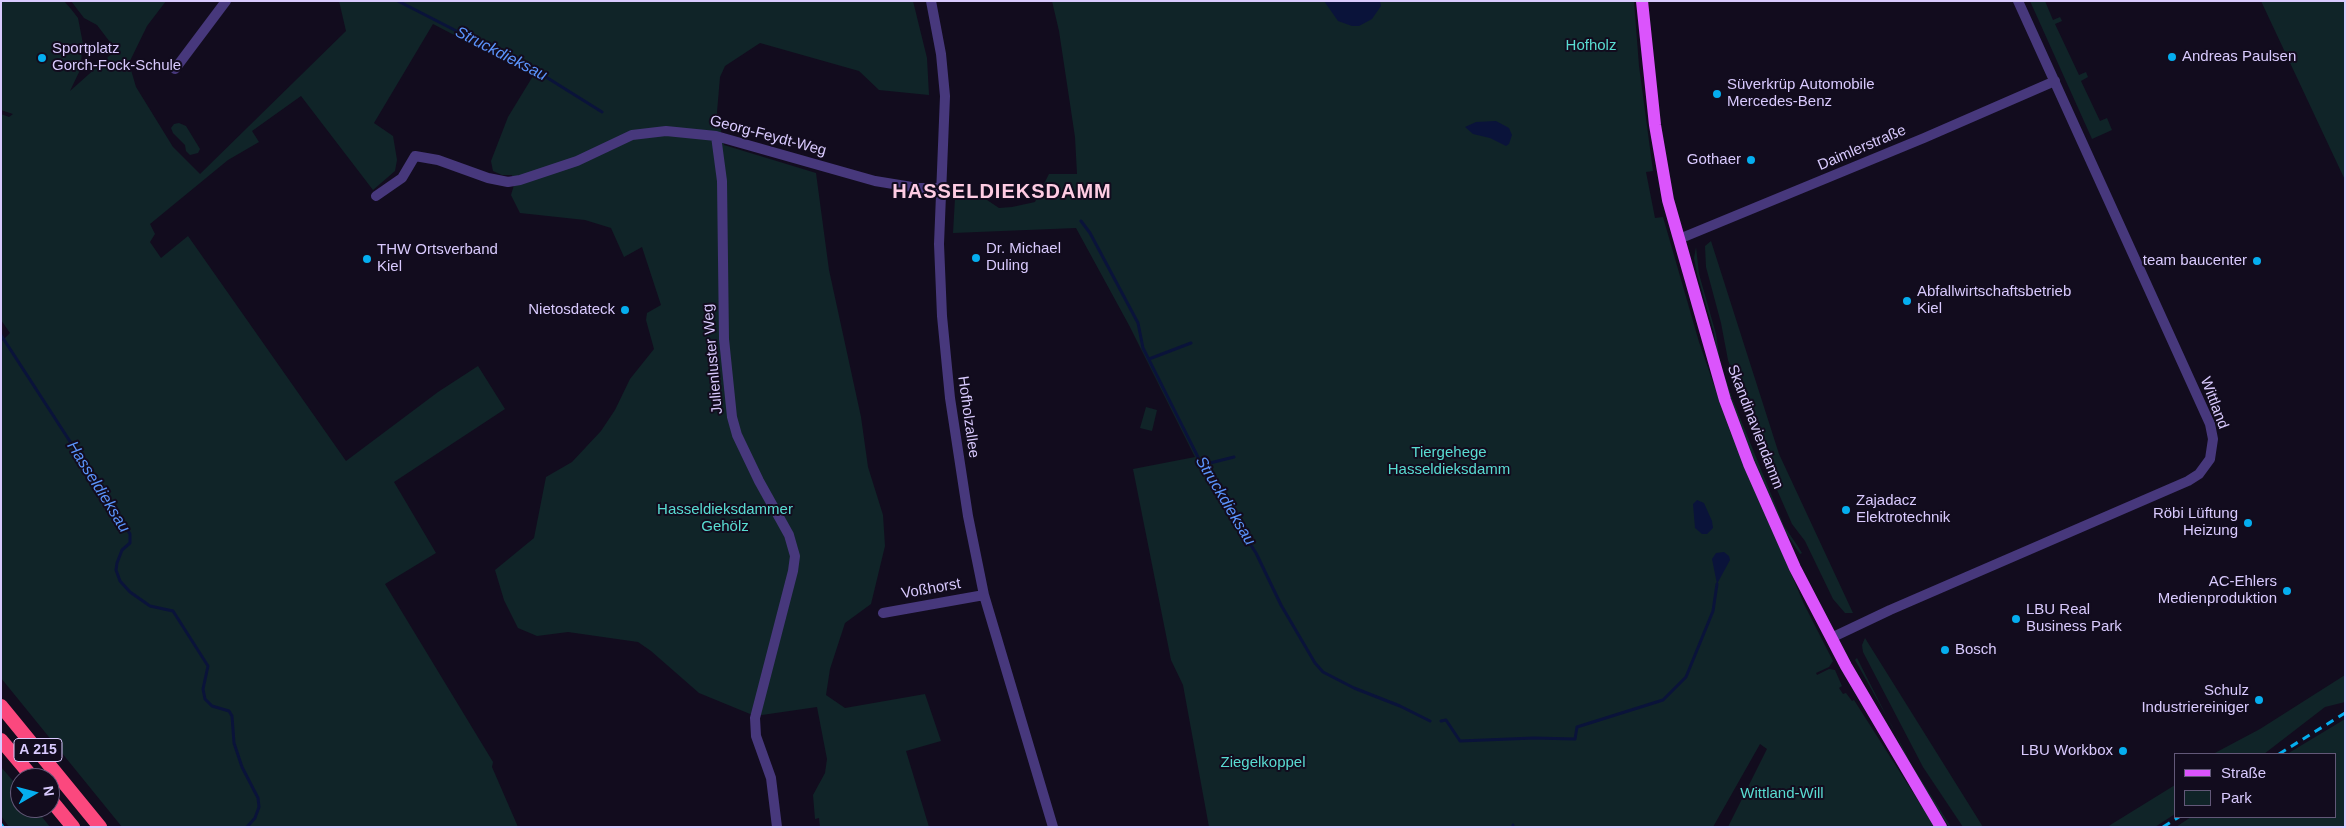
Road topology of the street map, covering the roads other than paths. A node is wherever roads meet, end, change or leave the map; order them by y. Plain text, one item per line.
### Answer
1 (226, 1) edge
2 (931, 1) edge
3 (1642, 1) edge
4 (2018, 1) edge
5 (175, 69) dead end
6 (2055, 81) junction
7 (716, 136) junction
8 (941, 188) junction
9 (376, 196) dead end
10 (1679, 240) junction
11 (984, 595) junction
12 (883, 613) dead end
13 (1831, 638) junction
14 (1, 706) edge
15 (1, 740) edge
16 (25, 768) edge
17 (60, 811) edge
18 (73, 827) edge
19 (100, 827) edge
20 (777, 827) edge
21 (1053, 827) edge
22 (1941, 827) edge

1 - 5 street
2 - 8 street, Hofholzallee
3 - 10 main road, Skandinaviendamm
4 - 6 street, Wittland
6 - 10 street, Daimlerstraße
6 - 13 street, Wittland
7 - 8 street, Georg-Feydt-Weg
7 - 9 street, Georg-Feydt-Weg
7 - 20 street, Julienluster Weg
8 - 11 street, Hofholzallee
10 - 13 main road, Skandinaviendamm
11 - 12 street, Voßhorst
11 - 21 street, Hofholzallee
13 - 22 main road, Skandinaviendamm
14 - 19 highway, A 215
15 - 16 highway, A 215
17 - 18 highway

